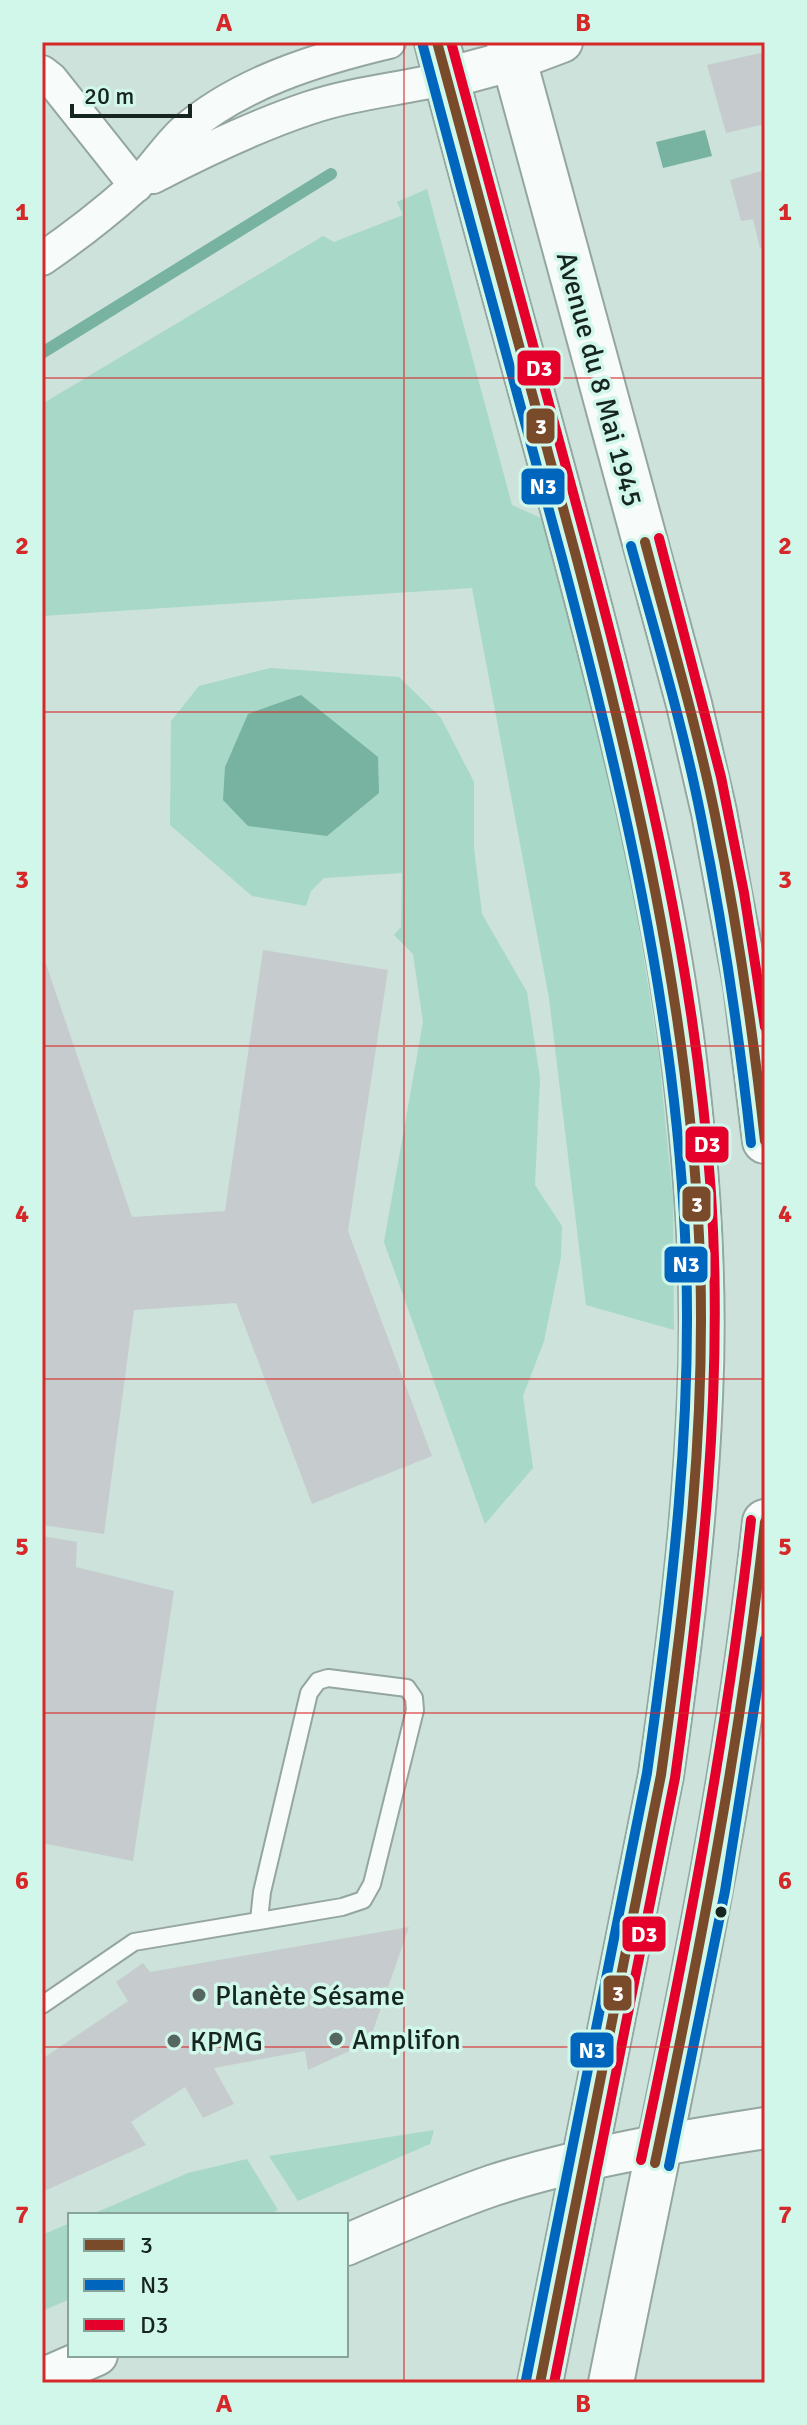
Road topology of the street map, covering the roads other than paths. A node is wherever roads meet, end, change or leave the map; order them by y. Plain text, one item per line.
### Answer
1 (389, 42) edge
2 (562, 42) edge
3 (512, 51) edge
4 (442, 60) edge
5 (42, 72) edge
6 (136, 186) junction
7 (42, 259) edge
8 (765, 1141) edge
9 (765, 1522) edge
10 (259, 1920) junction
11 (42, 2005) edge
12 (765, 2128) edge
13 (659, 2147) junction
14 (584, 2161) junction
15 (348, 2244) edge
16 (92, 2357) edge
17 (42, 2379) edge
18 (540, 2383) edge
19 (611, 2383) edge

1 - 6 street
2 - 3 street
3 - 4 street
3 - 8 main road, Avenue du 8 Mai 1945
4 - 6 street
4 - 14 main road
5 - 6 street
6 - 7 street
9 - 13 main road
10 - 10 lane
10 - 11 lane
12 - 13 street
13 - 14 street
13 - 19 main road
14 - 15 street
14 - 18 main road
16 - 17 street

